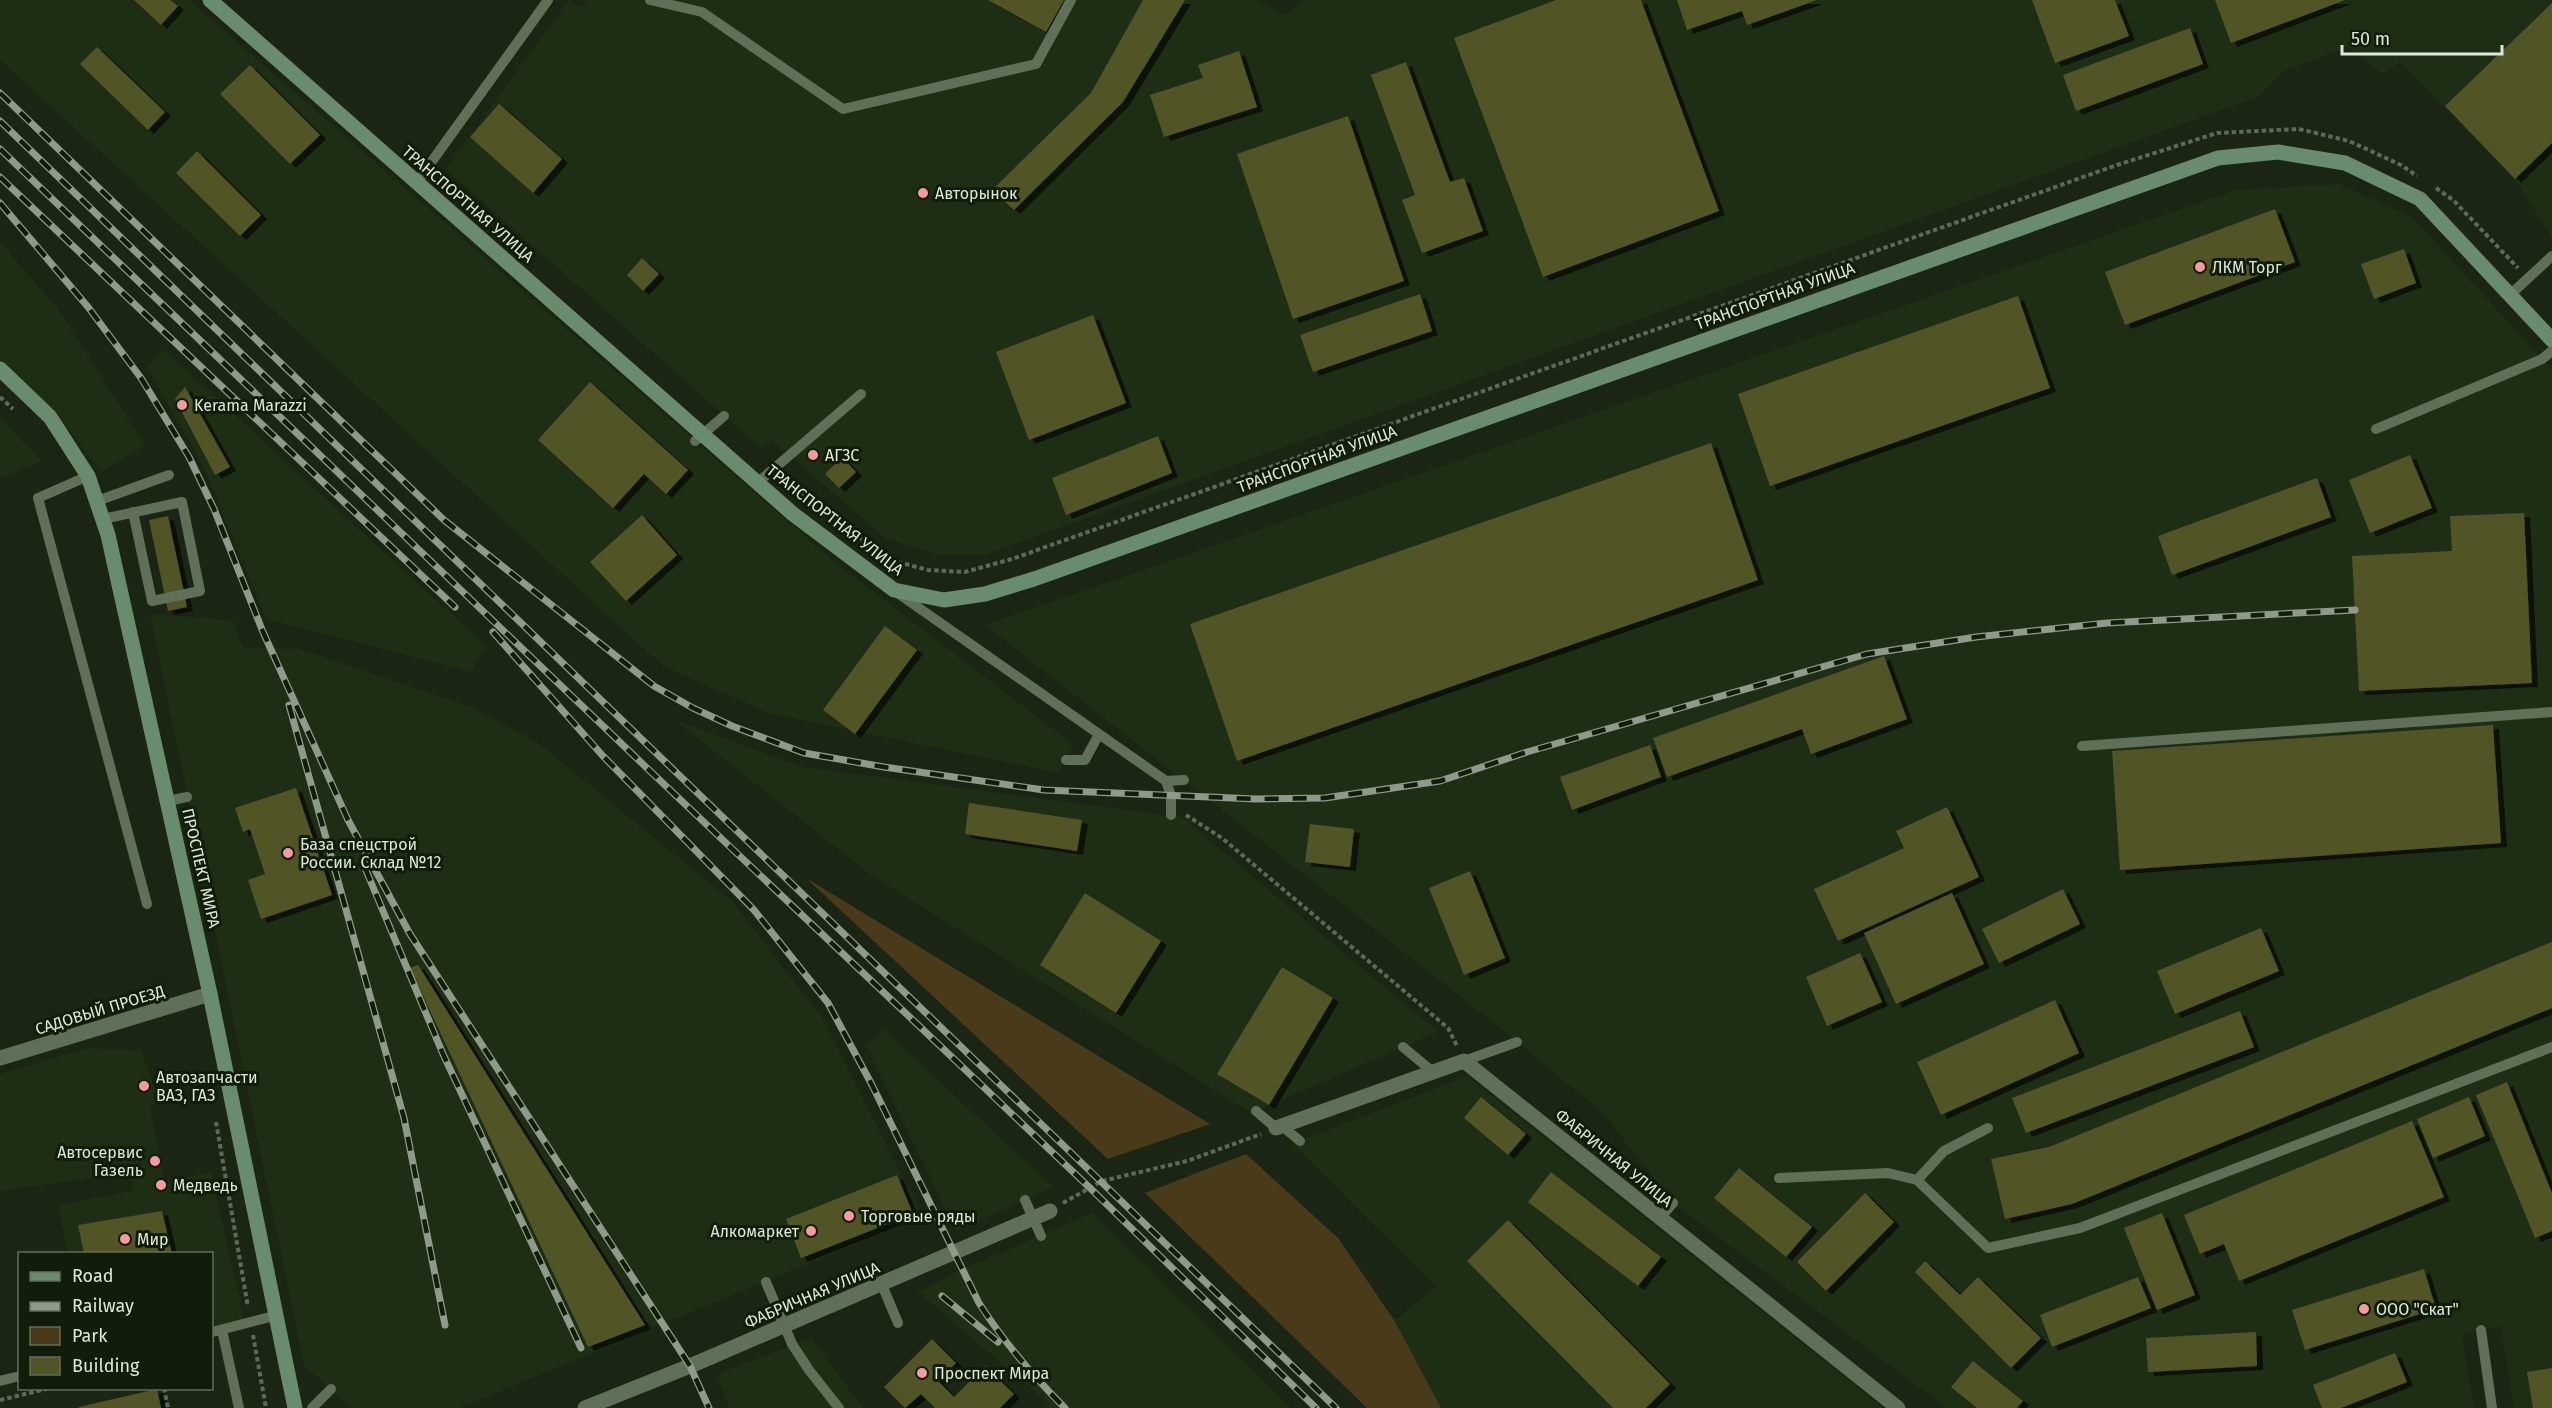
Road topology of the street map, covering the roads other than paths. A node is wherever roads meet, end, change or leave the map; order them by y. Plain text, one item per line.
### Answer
1 (210, 0) edge
2 (548, 0) edge
3 (650, 0) edge
4 (1071, 0) edge
5 (417, 182) junction
6 (2552, 256) edge
7 (2510, 295) junction
8 (2552, 340) edge
9 (2552, 351) edge
10 (0, 369) edge
11 (861, 394) dead end
12 (724, 416) dead end
13 (2376, 429) dead end
14 (698, 438) junction
15 (169, 475) dead end
16 (88, 476) junction
17 (757, 483) junction
18 (97, 501) junction
19 (133, 512) junction
20 (103, 519) junction
21 (894, 590) junction
22 (2552, 712) edge
23 (1099, 734) junction
24 (2082, 746) dead end
25 (1066, 760) dead end
26 (1184, 780) dead end
27 (1166, 781) junction
28 (187, 797) dead end
29 (168, 801) junction
30 (1171, 813) road end
31 (147, 904) dead end
32 (210, 994) junction
33 (1517, 1042) dead end
34 (1403, 1047) dead end
35 (2552, 1047) edge
36 (0, 1058) edge
37 (1464, 1061) junction
38 (1433, 1072) junction
39 (1256, 1111) dead end
40 (1279, 1127) junction
41 (1988, 1128) dead end
42 (1300, 1141) dead end
43 (1779, 1178) dead end
44 (1917, 1180) junction
45 (1025, 1200) dead end
46 (1673, 1203) dead end
47 (1050, 1211) road end
48 (1033, 1218) junction
49 (1660, 1218) junction
50 (1041, 1236) dead end
51 (766, 1282) dead end
52 (882, 1285) junction
53 (274, 1316) junction
54 (898, 1323) dead end
55 (783, 1326) junction
56 (2481, 1330) dead end
57 (217, 1331) edge
58 (18, 1376) edge
59 (0, 1381) edge
60 (330, 1389) dead end
61 (606, 1404) edge
62 (239, 1408) edge
63 (295, 1408) edge
64 (312, 1408) edge
65 (585, 1408) edge
66 (839, 1408) edge
67 (1898, 1408) edge
68 (2492, 1408) edge

1 - 5 street, ТРАНСПОРТНАЯ УЛИЦА
2 - 5 lane
3 - 4 lane
5 - 14 street, ТРАНСПОРТНАЯ УЛИЦА
6 - 7 lane
7 - 8 street, ТРАНСПОРТНАЯ УЛИЦА
7 - 21 street, ТРАНСПОРТНАЯ УЛИЦА
9 - 13 lane
10 - 16 street, ПРОСПЕКТ МИРА
11 - 17 lane
12 - 14 lane
14 - 17 street, ТРАНСПОРТНАЯ УЛИЦА
15 - 18 lane
16 - 18 street, ПРОСПЕКТ МИРА
16 - 31 lane
17 - 21 street, ТРАНСПОРТНАЯ УЛИЦА
18 - 20 street, ПРОСПЕКТ МИРА
19 - 19 lane
19 - 20 lane
20 - 29 street, ПРОСПЕКТ МИРА
21 - 23 lane
22 - 24 lane
23 - 25 lane
23 - 27 lane
26 - 27 lane
27 - 30 lane
28 - 29 lane
29 - 32 street, ПРОСПЕКТ МИРА
32 - 36 street, САДОВЫЙ ПРОЕЗД
32 - 53 street, ПРОСПЕКТ МИРА
33 - 37 lane
34 - 38 lane
35 - 44 lane
37 - 38 street
37 - 49 street, ФАБРИЧНАЯ УЛИЦА
38 - 40 street
39 - 40 lane
40 - 42 lane
41 - 44 lane
43 - 44 lane
45 - 48 lane
46 - 49 lane
47 - 48 street, ФАБРИЧНАЯ УЛИЦА
48 - 50 lane
48 - 52 street, ФАБРИЧНАЯ УЛИЦА
49 - 67 street, ФАБРИЧНАЯ УЛИЦА
51 - 55 lane
52 - 54 lane
52 - 55 street, ФАБРИЧНАЯ УЛИЦА
53 - 57 lane
53 - 63 street, ПРОСПЕКТ МИРА
55 - 61 street, ФАБРИЧНАЯ УЛИЦА
55 - 66 lane
56 - 68 lane
57 - 62 lane
58 - 59 lane
60 - 64 lane
61 - 65 street, ФАБРИЧНАЯ УЛИЦА

